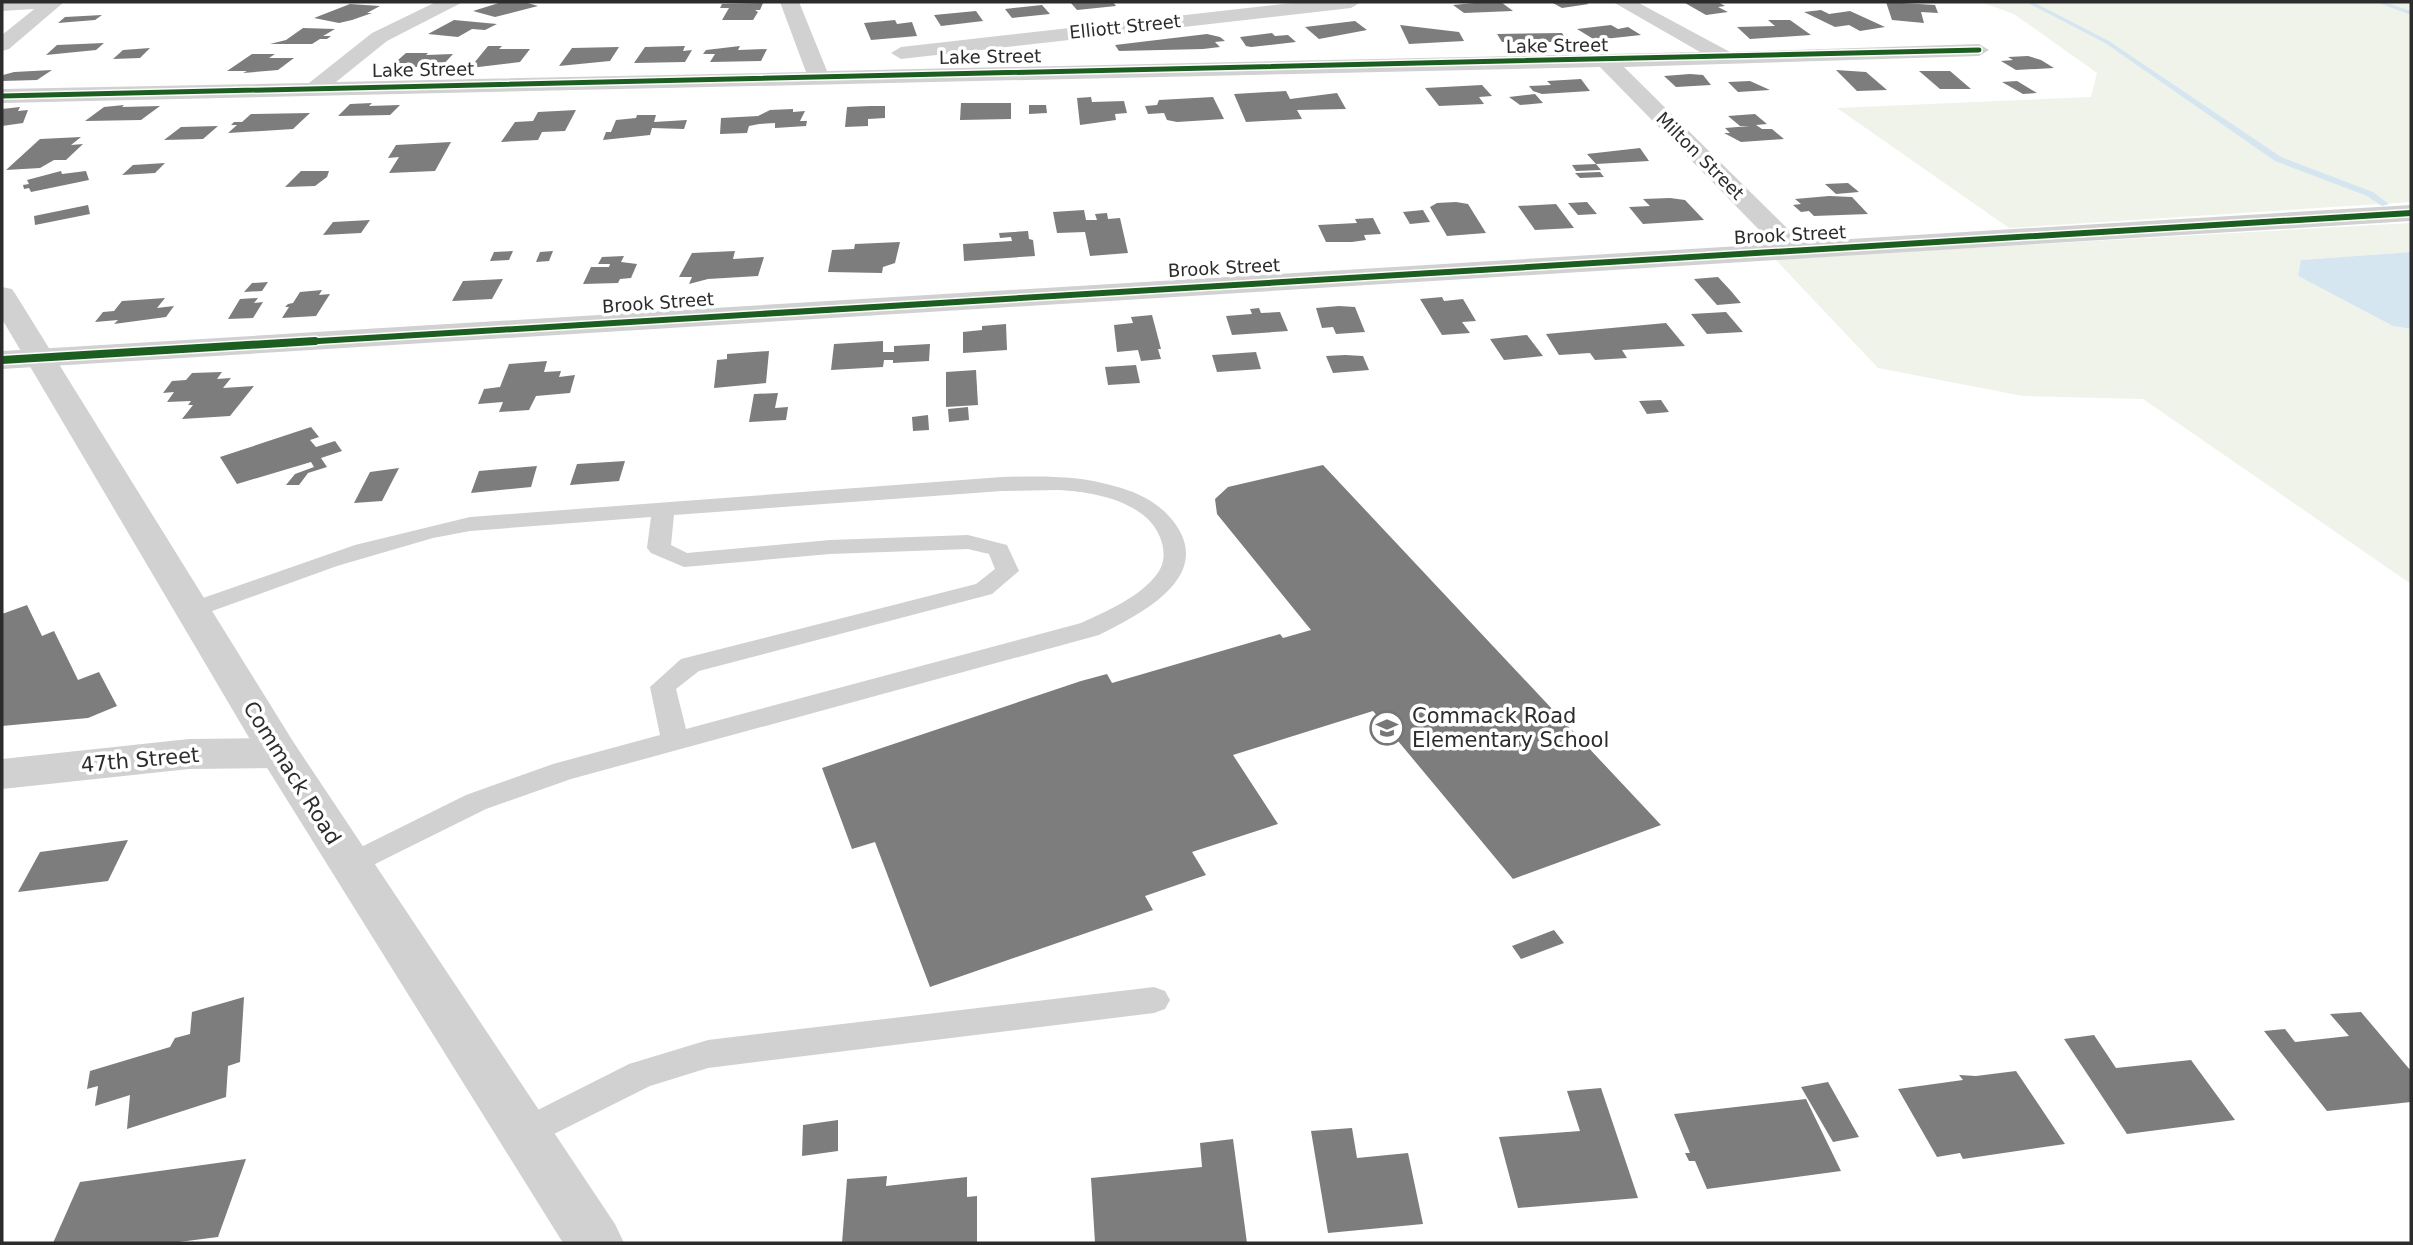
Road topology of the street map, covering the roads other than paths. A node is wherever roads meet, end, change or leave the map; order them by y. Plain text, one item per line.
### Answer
1 (453, 2) edge
2 (789, 2) edge
3 (1351, 2) edge
4 (1623, 2) edge
5 (53, 3) edge
6 (2, 7) edge
7 (2, 45) edge
8 (1979, 50) dead end
9 (1727, 58) junction
10 (1606, 61) junction
11 (816, 70) junction
12 (316, 88) junction
13 (2, 96) edge
14 (2411, 213) edge
15 (1794, 251) junction
16 (2, 295) edge
17 (21, 359) edge
18 (663, 509) junction
19 (192, 610) junction
20 (675, 741) junction
21 (279, 753) junction
22 (2, 774) edge
23 (351, 865) junction
24 (1154, 1000) dead end
25 (524, 1134) junction
26 (595, 1243) edge

1 - 12 street
2 - 11 street
3 - 11 street, Elliott Street
4 - 9 street
5 - 6 lane
5 - 7 street
8 - 9 street, Lake Street
9 - 10 street, Lake Street
10 - 11 street, Lake Street
10 - 15 street, Milton Street
11 - 12 street, Lake Street
12 - 13 street, Lake Street
14 - 15 street, Brook Street
15 - 17 street, Brook Street
16 - 17 street, Commack Road
17 - 19 street, Commack Road
18 - 19 lane
18 - 20 lane
18 - 20 lane
19 - 21 street, Commack Road
20 - 23 lane
21 - 22 street, 47th Street
21 - 23 street, Commack Road
23 - 25 street, Commack Road
24 - 25 lane
25 - 26 street, Commack Road

